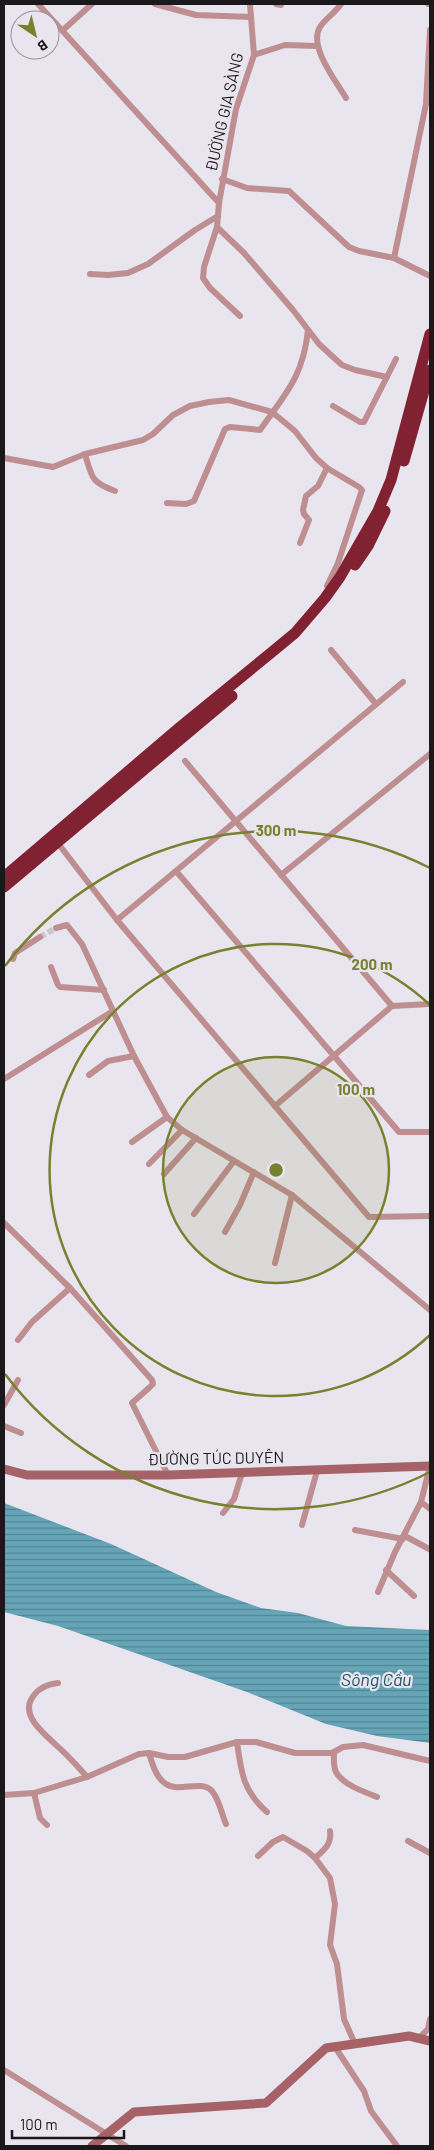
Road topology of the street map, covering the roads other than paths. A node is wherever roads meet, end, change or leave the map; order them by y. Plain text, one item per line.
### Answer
1 (38, 4) edge
2 (92, 4) edge
3 (155, 4) edge
4 (250, 4) edge
5 (341, 4) edge
6 (251, 17) junction
7 (63, 30) junction
8 (430, 30) edge
9 (317, 46) junction
10 (254, 55) junction
11 (346, 98) dead end
12 (222, 179) junction
13 (218, 203) junction
14 (218, 216) junction
15 (216, 227) junction
16 (394, 258) junction
17 (90, 274) dead end
18 (430, 276) edge
19 (240, 316) dead end
20 (308, 330) junction
21 (430, 334) edge
22 (396, 359) dead end
23 (430, 370) edge
24 (387, 377) junction
25 (333, 406) dead end
26 (272, 412) junction
27 (86, 454) junction
28 (4, 458) edge
29 (327, 468) junction
30 (115, 491) dead end
31 (167, 503) dead end
32 (300, 544) dead end
33 (327, 586) dead end
34 (331, 650) dead end
35 (403, 682) dead end
36 (376, 704) junction
37 (430, 754) edge
38 (185, 762) dead end
39 (236, 821) junction
40 (54, 838) junction
41 (176, 871) junction
42 (281, 875) junction
43 (4, 877) edge
44 (4, 887) edge
45 (117, 920) junction
46 (56, 928) dead end
47 (40, 937) tunnel mouth
48 (13, 959) dead end
49 (51, 967) dead end
50 (104, 990) junction
51 (430, 1004) edge
52 (392, 1006) junction
53 (113, 1011) junction
54 (134, 1056) junction
55 (334, 1056) junction
56 (89, 1075) dead end
57 (4, 1079) edge
58 (275, 1106) junction
59 (167, 1117) junction
60 (182, 1130) junction
61 (430, 1132) edge
62 (196, 1138) junction
63 (132, 1142) dead end
64 (234, 1161) junction
65 (149, 1164) dead end
66 (254, 1172) junction
67 (164, 1174) dead end
68 (292, 1195) junction
69 (194, 1214) dead end
70 (430, 1216) edge
71 (4, 1223) edge
72 (225, 1232) dead end
73 (275, 1263) dead end
74 (70, 1288) junction
75 (430, 1310) edge
76 (18, 1340) dead end
77 (18, 1380) dead end
78 (4, 1405) edge
79 (4, 1426) edge
80 (21, 1433) dead end
81 (430, 1466) edge
82 (4, 1469) edge
83 (317, 1471) junction
84 (242, 1473) junction
85 (168, 1475) junction
86 (421, 1502) junction
87 (430, 1510) edge
88 (222, 1513) dead end
89 (302, 1524) dead end
90 (355, 1530) dead end
91 (404, 1537) junction
92 (429, 1549) edge
93 (386, 1570) junction
94 (378, 1592) dead end
95 (414, 1596) dead end
96 (58, 1683) dead end
97 (237, 1742) junction
98 (334, 1752) junction
99 (148, 1753) junction
100 (430, 1761) edge
101 (87, 1776) junction
102 (34, 1793) junction
103 (4, 1795) edge
104 (377, 1797) dead end
105 (267, 1812) dead end
106 (226, 1824) dead end
107 (47, 1825) dead end
108 (330, 1831) dead end
109 (408, 1841) dead end
110 (430, 1853) edge
111 (258, 1856) dead end
112 (315, 1858) junction
113 (430, 2019) edge
114 (418, 2038) junction
115 (430, 2041) edge
116 (355, 2044) junction
117 (335, 2047) junction
118 (4, 2070) edge
119 (107, 2134) junction
120 (92, 2146) edge
121 (126, 2146) edge
122 (397, 2146) edge

1 - 7 street
2 - 7 street
3 - 6 street
4 - 6 street, ĐƯỜNG GIA SÀNG
5 - 9 street
6 - 10 street, ĐƯỜNG GIA SÀNG
7 - 13 street
8 - 16 street
9 - 10 street
9 - 11 street
10 - 12 street, ĐƯỜNG GIA SÀNG
12 - 13 street, ĐƯỜNG GIA SÀNG
12 - 16 street
13 - 14 street, ĐƯỜNG GIA SÀNG
14 - 15 street, ĐƯỜNG GIA SÀNG
14 - 17 street
15 - 19 street, ĐƯỜNG GIA SÀNG
15 - 20 street
16 - 18 street
20 - 24 street
20 - 26 street
21 - 40 highway
22 - 24 street
23 - 40 highway
24 - 25 street
26 - 27 street
26 - 29 street
26 - 31 street
27 - 28 street
27 - 30 street
29 - 32 street
29 - 33 street
34 - 36 street
35 - 36 street
36 - 39 street
37 - 42 street
38 - 39 street
39 - 41 street
39 - 42 street
40 - 43 highway
40 - 44 highway
40 - 45 street
41 - 45 street
41 - 55 street
42 - 52 street
45 - 58 street
46 - 50 street
47 - 48 street
49 - 50 street
50 - 53 street
51 - 52 street
52 - 55 street
53 - 54 street
53 - 57 street
54 - 56 street
54 - 59 street
55 - 58 street
55 - 61 street
58 - 70 street
59 - 60 street
59 - 63 street
60 - 62 street
60 - 65 street
62 - 64 street
62 - 67 street
64 - 66 street
64 - 69 street
66 - 68 street
66 - 72 street
68 - 73 street
68 - 75 street
71 - 74 street
74 - 76 street
74 - 85 street
77 - 78 street
79 - 80 street
81 - 83 street, ĐƯỜNG TÚC DUYÊN
81 - 86 street
82 - 85 street, ĐƯỜNG TÚC DUYÊN
83 - 84 street, ĐƯỜNG TÚC DUYÊN
83 - 89 street
84 - 85 street, ĐƯỜNG TÚC DUYÊN
84 - 88 street
86 - 87 street
86 - 91 street
90 - 91 street
91 - 92 street
91 - 93 street
93 - 94 street
93 - 95 street
96 - 101 street
97 - 98 street
97 - 99 street
97 - 105 street
98 - 100 street
98 - 104 street
99 - 101 street
99 - 106 street
101 - 102 street
102 - 103 street
102 - 107 street
108 - 112 street
109 - 110 street
111 - 112 street
112 - 116 street
113 - 114 street
114 - 115 street
114 - 116 street
116 - 117 street
117 - 119 street
117 - 122 street
118 - 119 street
119 - 120 street
119 - 121 street

